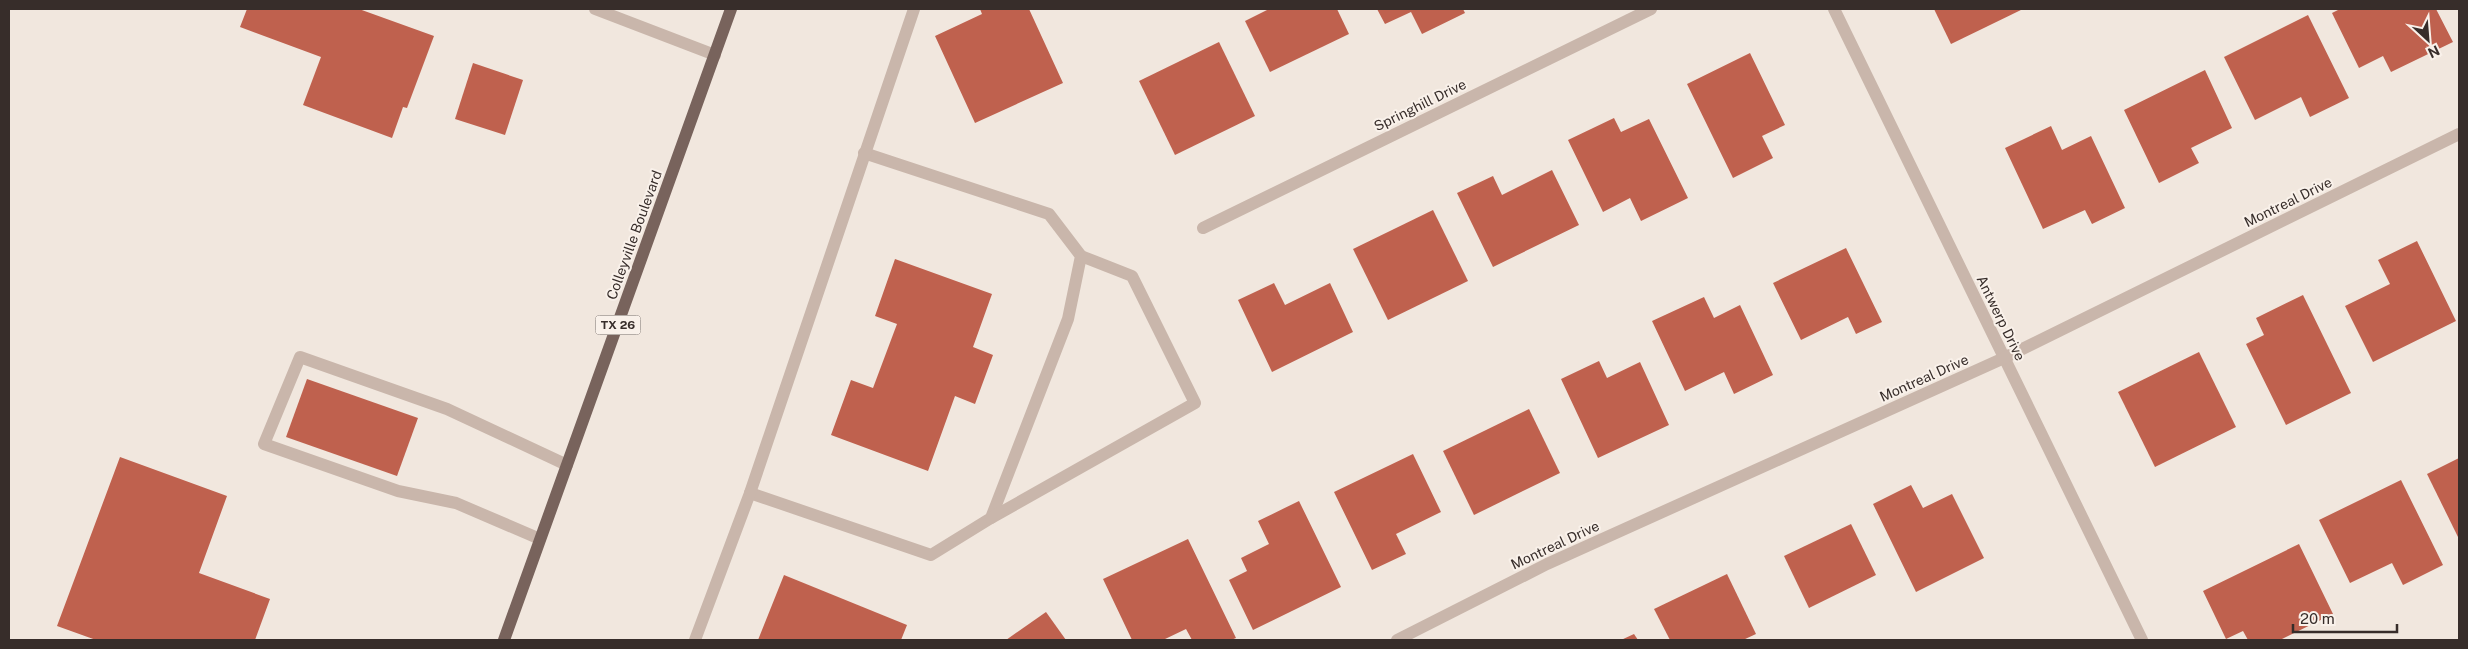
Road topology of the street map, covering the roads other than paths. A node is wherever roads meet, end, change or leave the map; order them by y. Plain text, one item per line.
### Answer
1 (594, 9) edge
2 (731, 9) edge
3 (914, 9) edge
4 (1651, 9) edge
5 (1834, 9) edge
6 (715, 55) junction
7 (2459, 134) edge
8 (864, 154) junction
9 (1203, 228) dead end
10 (1081, 256) junction
11 (2004, 358) junction
12 (567, 465) junction
13 (750, 493) junction
14 (991, 518) junction
15 (540, 539) junction
16 (504, 640) edge
17 (694, 640) edge
18 (1397, 640) edge
19 (2142, 640) edge

1 - 6 street
2 - 6 main road, Colleyville Boulevard / TX 26
3 - 8 street
4 - 9 street, Springhill Drive
5 - 11 street, Antwerp Drive
6 - 12 main road, Colleyville Boulevard / TX 26
7 - 11 street, Montreal Drive
8 - 10 street
8 - 13 street
10 - 14 street
10 - 14 street
11 - 18 street, Montreal Drive
11 - 19 street, Antwerp Drive
12 - 15 main road, Colleyville Boulevard / TX 26
12 - 15 street
13 - 14 street
13 - 17 street
15 - 16 main road, Colleyville Boulevard / TX 26

